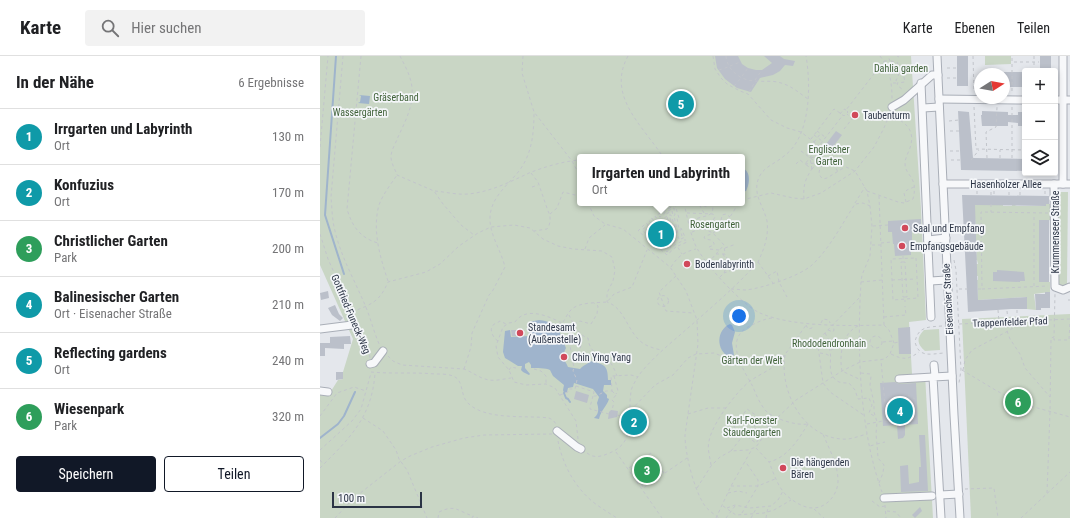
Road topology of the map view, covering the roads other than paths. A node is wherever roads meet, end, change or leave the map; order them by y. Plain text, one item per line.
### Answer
1 (937, 56) edge
2 (1063, 56) edge
3 (938, 75) junction
4 (921, 83) junction
5 (1022, 100) edge
6 (1063, 100) edge
7 (939, 103) junction
8 (892, 107) road end
9 (923, 108) junction
10 (943, 184) junction
11 (1054, 184) junction
12 (1066, 184) edge
13 (946, 238) junction
14 (928, 240) junction
15 (947, 280) junction
16 (930, 281) junction
17 (1070, 287) edge
18 (932, 317) dead end
19 (355, 323) road end
20 (320, 329) edge
21 (383, 351) road end
22 (370, 364) road end
23 (934, 364) dead end
24 (952, 376) junction
25 (934, 377) junction
26 (900, 379) dead end
27 (556, 433) road end
28 (581, 449) road end
29 (959, 494) junction
30 (940, 495) junction
31 (932, 496) dead end
32 (884, 498) road end
33 (941, 518) edge
34 (960, 518) edge

1 - 3 street, Eisenacher Straße
2 - 6 street, Krummenseer Straße
3 - 4 street
3 - 7 street, Eisenacher Straße
4 - 8 street
4 - 9 street
5 - 7 street
6 - 12 street, Krummenseer Straße
7 - 9 street
7 - 10 street, Eisenacher Straße
9 - 14 street
10 - 11 street, Hasenholzer Allee
10 - 13 street, Eisenacher Straße
11 - 12 street, Hasenholzer Allee
11 - 17 street, Krummenseer Straße
13 - 14 street
13 - 15 street, Eisenacher Straße
14 - 16 street
15 - 16 street
15 - 24 street, Eisenacher Straße
16 - 18 street
19 - 20 street
21 - 22 street
23 - 25 street
24 - 25 street
24 - 29 street, Eisenacher Straße
25 - 26 street
25 - 30 street
27 - 28 street
29 - 30 street
29 - 34 street, Eisenacher Straße
30 - 33 street
31 - 32 street

